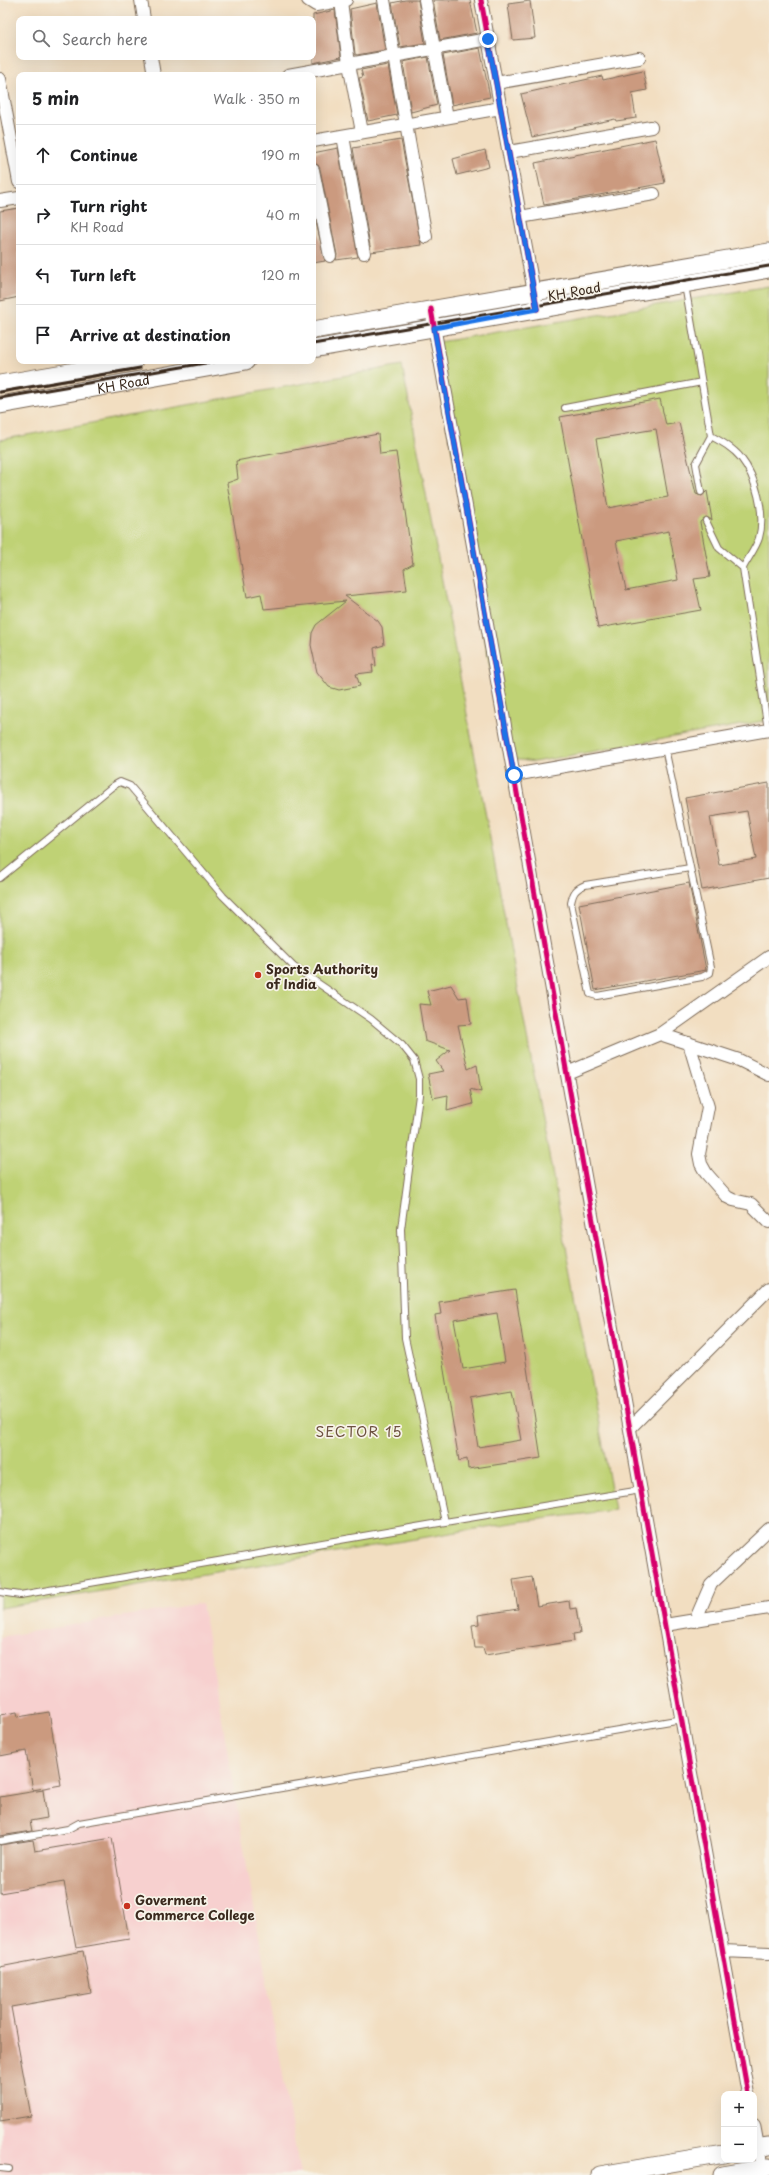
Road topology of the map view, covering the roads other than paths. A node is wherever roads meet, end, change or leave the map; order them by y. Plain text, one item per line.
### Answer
1 (141, 0) edge
2 (308, 0) edge
3 (344, 0) edge
4 (384, 0) edge
5 (425, 0) edge
6 (481, 0) edge
7 (144, 16) edge
8 (488, 39) junction
9 (434, 49) junction
10 (394, 57) junction
11 (639, 58) dead end
12 (152, 60) edge
13 (350, 64) junction
14 (154, 72) edge
15 (312, 72) edge
16 (0, 79) edge
17 (496, 83) junction
18 (501, 108) junction
19 (447, 118) junction
20 (14, 123) edge
21 (406, 125) junction
22 (651, 127) dead end
23 (362, 132) junction
24 (343, 136) junction
25 (316, 137) edge
26 (16, 147) edge
27 (509, 152) junction
28 (316, 185) edge
29 (654, 194) dead end
30 (16, 199) edge
31 (0, 202) edge
32 (520, 217) junction
33 (426, 237) dead end
34 (769, 252) edge
35 (364, 253) dead end
36 (330, 256) dead end
37 (769, 269) edge
38 (665, 278) junction
39 (685, 284) junction
40 (534, 292) junction
41 (430, 309) junction
42 (537, 309) junction
43 (434, 328) junction
44 (316, 329) edge
45 (316, 348) edge
46 (117, 364) edge
47 (229, 364) edge
48 (702, 382) junction
49 (0, 384) edge
50 (0, 405) edge
51 (565, 408) dead end
52 (711, 436) junction
53 (701, 492) dead end
54 (706, 521) dead end
55 (743, 568) junction
56 (769, 730) edge
57 (665, 748) junction
58 (514, 775) junction
59 (690, 868) junction
60 (0, 878) edge
61 (769, 957) edge
62 (660, 1034) junction
63 (689, 1043) junction
64 (567, 1073) junction
65 (769, 1075) edge
66 (769, 1222) edge
67 (769, 1290) edge
68 (630, 1428) junction
69 (641, 1490) junction
70 (445, 1522) junction
71 (769, 1529) edge
72 (0, 1592) edge
73 (769, 1608) edge
74 (696, 1621) junction
75 (665, 1626) junction
76 (682, 1719) junction
77 (0, 1841) edge
78 (723, 1951) junction
79 (769, 1953) edge
80 (747, 2091) edge
81 (755, 2127) edge
82 (760, 2147) edge
83 (721, 2155) edge
84 (0, 2168) edge
85 (765, 2168) edge
86 (9, 2169) dead end
87 (600, 2175) edge
88 (722, 2175) edge

1 - 7 street
2 - 3 street
3 - 13 street
4 - 10 street
5 - 9 street
6 - 8 street
8 - 9 street
8 - 17 street
9 - 10 street
9 - 19 street
10 - 13 street
10 - 21 street
11 - 17 street
12 - 14 street
13 - 15 street
13 - 23 street
16 - 20 street
17 - 18 street
18 - 19 street
18 - 27 street
19 - 21 street
20 - 26 street
21 - 23 street
21 - 33 street
22 - 27 street
23 - 24 street
24 - 25 street
24 - 35 street
27 - 32 street
28 - 36 street
29 - 32 street
30 - 31 street
32 - 40 street
34 - 38 main road, KH Road
37 - 39 main road, KH Road
38 - 39 main road, KH Road
38 - 40 main road, KH Road
38 - 42 main road, KH Road
39 - 48 lane
40 - 41 main road, KH Road
40 - 42 street
41 - 43 street
41 - 44 main road, KH Road
42 - 43 main road, KH Road
43 - 45 main road, KH Road
43 - 58 street
46 - 49 main road, KH Road
47 - 50 main road, KH Road
48 - 51 lane
48 - 52 lane
52 - 53 lane
52 - 55 lane
54 - 55 lane
55 - 56 lane
56 - 57 street
57 - 58 street
57 - 59 lane
58 - 64 street
59 - 59 lane
60 - 70 lane
61 - 62 street
62 - 63 street
62 - 64 street
63 - 65 street
63 - 66 street
64 - 68 street
67 - 68 street
68 - 69 street
69 - 70 lane
69 - 75 street
70 - 72 lane
71 - 74 street
73 - 74 street
74 - 75 street
75 - 76 street
76 - 77 lane
76 - 78 street
78 - 79 street
78 - 80 street
81 - 82 street
82 - 85 street
83 - 87 main road
84 - 86 lane
85 - 88 main road

